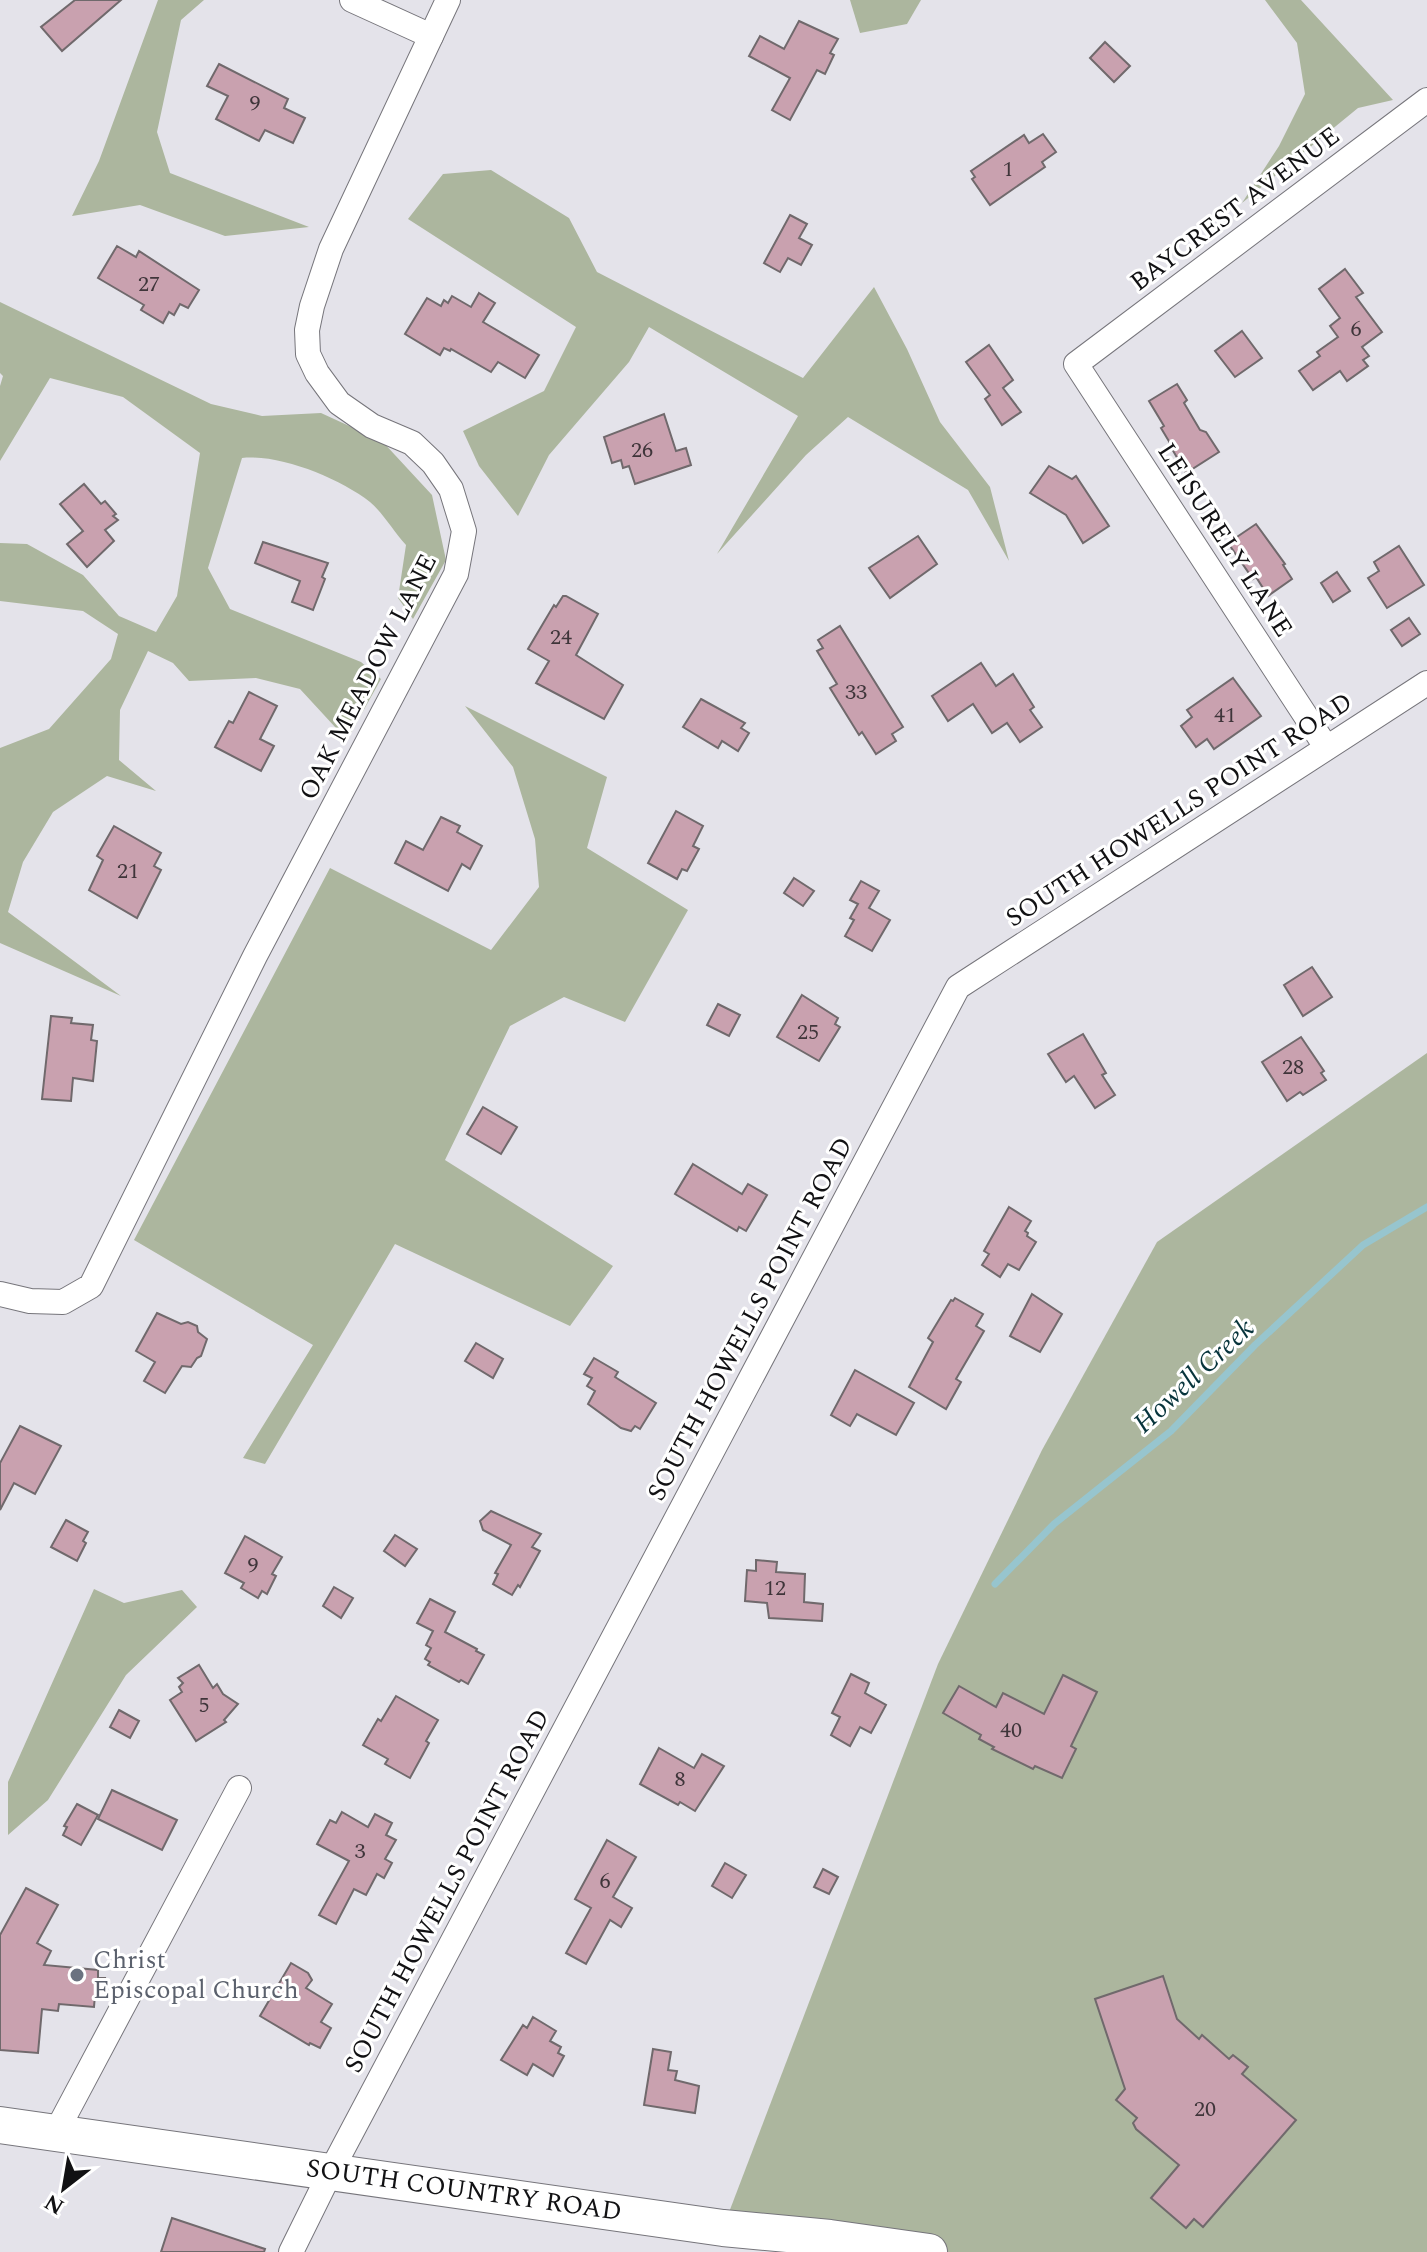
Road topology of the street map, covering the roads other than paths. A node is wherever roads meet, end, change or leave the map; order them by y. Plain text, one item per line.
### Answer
1 (352, 0) edge
2 (448, 0) edge
3 (431, 36) junction
4 (1427, 100) edge
5 (1076, 364) joint
6 (1427, 683) edge
7 (1326, 747) junction
8 (0, 1294) edge
9 (239, 1788) dead end
10 (0, 2125) edge
11 (55, 2134) junction
12 (331, 2171) junction
13 (827, 2245) edge
14 (291, 2252) edge
15 (929, 2252) edge

1 - 3 street
2 - 3 street, OAK MEADOW LANE
3 - 8 street, OAK MEADOW LANE
4 - 5 street, BAYCREST AVENUE
5 - 7 street, LEISURELY LANE
6 - 7 street, SOUTH HOWELLS POINT ROAD
7 - 12 street, SOUTH HOWELLS POINT ROAD
9 - 11 street
10 - 11 main road, SOUTH COUNTRY ROAD
11 - 12 main road, SOUTH COUNTRY ROAD
12 - 13 main road, SOUTH COUNTRY ROAD
12 - 14 street, SOUTH HOWELLS POINT ROAD
13 - 15 main road, SOUTH COUNTRY ROAD

